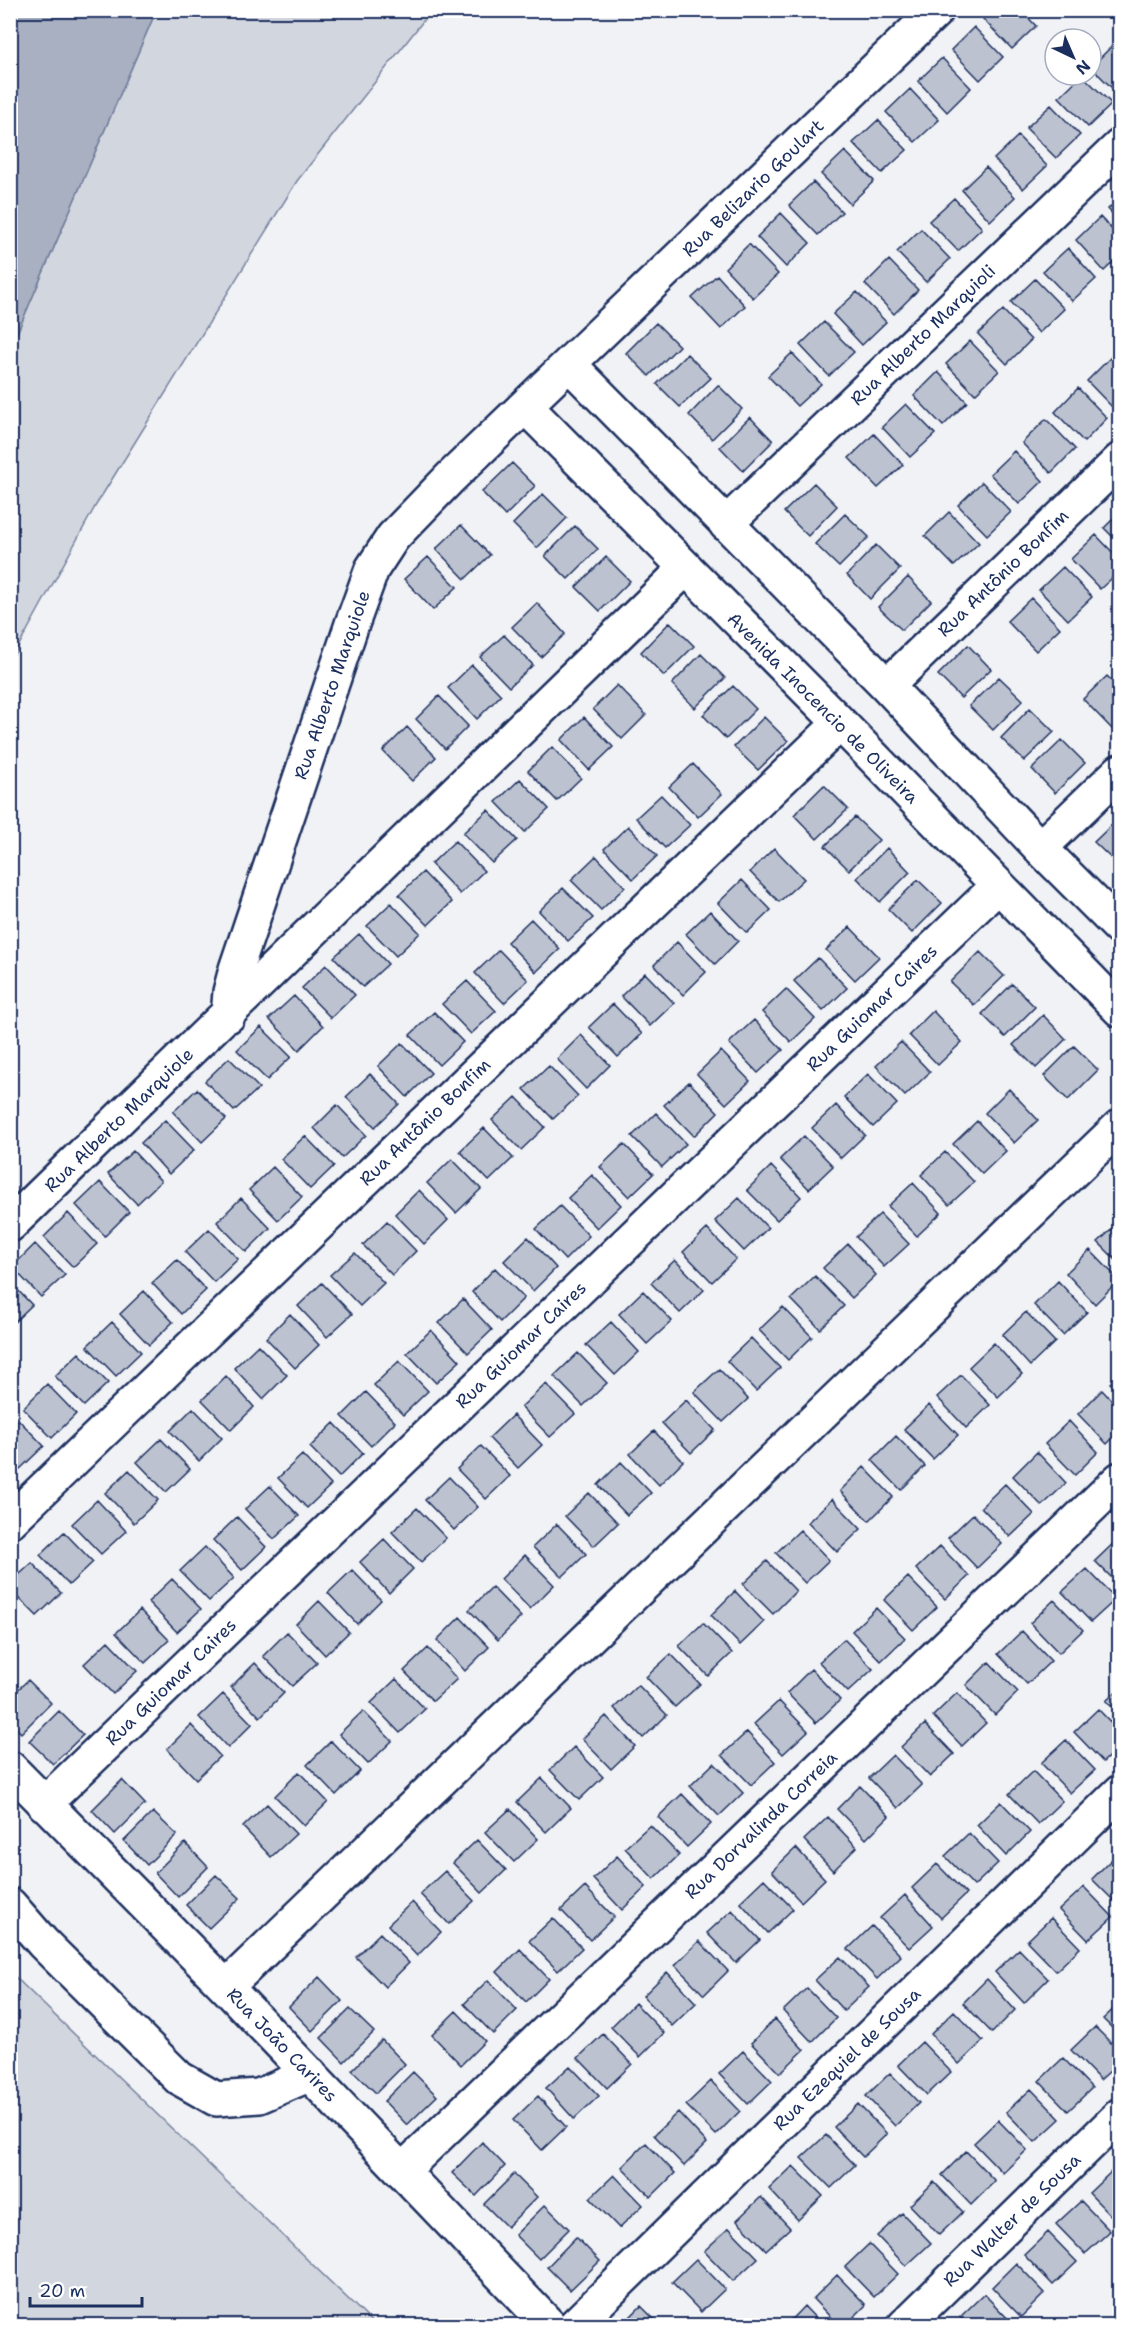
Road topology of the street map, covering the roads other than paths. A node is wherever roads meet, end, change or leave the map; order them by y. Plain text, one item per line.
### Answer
1 (937, 10) edge
2 (1119, 146) edge
3 (570, 365) junction
4 (525, 406) junction
5 (1119, 460) edge
6 (726, 524) junction
7 (686, 569) junction
8 (887, 686) junction
9 (840, 723) junction
10 (1119, 771) edge
11 (1040, 848) junction
12 (998, 886) junction
13 (1119, 928) edge
14 (1119, 1010) edge
15 (228, 1016) junction
16 (1119, 1126) edge
17 (10, 1225) edge
18 (1119, 1479) edge
19 (10, 1521) edge
20 (10, 1768) edge
21 (1119, 1792) edge
22 (44, 1804) junction
23 (10, 1905) edge
24 (226, 1987) junction
25 (310, 2074) junction
26 (1119, 2115) edge
27 (403, 2170) junction
28 (550, 2325) edge
29 (574, 2325) edge
30 (904, 2325) edge

1 - 3 street, Rua Belizario Goulart
2 - 6 street, Rua Alberto Marquioli
3 - 4 street, Rua Belizario Goulart
3 - 6 street
4 - 7 street, Avenida Inocencio de Oliveira
4 - 15 street, Rua Alberto Marquiole
5 - 8 street, Rua Antônio Bonfim
6 - 8 street
7 - 9 street, Avenida Inocencio de Oliveira
7 - 15 street, Rua Alberto Marquiole
8 - 11 street
9 - 12 street, Avenida Inocencio de Oliveira
9 - 19 street, Rua Antônio Bonfim
10 - 11 street
11 - 13 street
12 - 14 street, Avenida Inocencio de Oliveira
12 - 22 street, Rua Guiomar Caires
15 - 17 street, Rua Alberto Marquiole
16 - 24 street
18 - 27 street, Rua Dorvalinda Correia
20 - 22 street, Rua João Carires
21 - 29 street, Rua Ezequiel de Sousa
22 - 24 street, Rua João Carires
23 - 25 street
24 - 25 street, Rua João Carires
25 - 27 street, Rua João Carires
26 - 30 street, Rua Walter de Sousa
27 - 28 street, Rua João Carires

